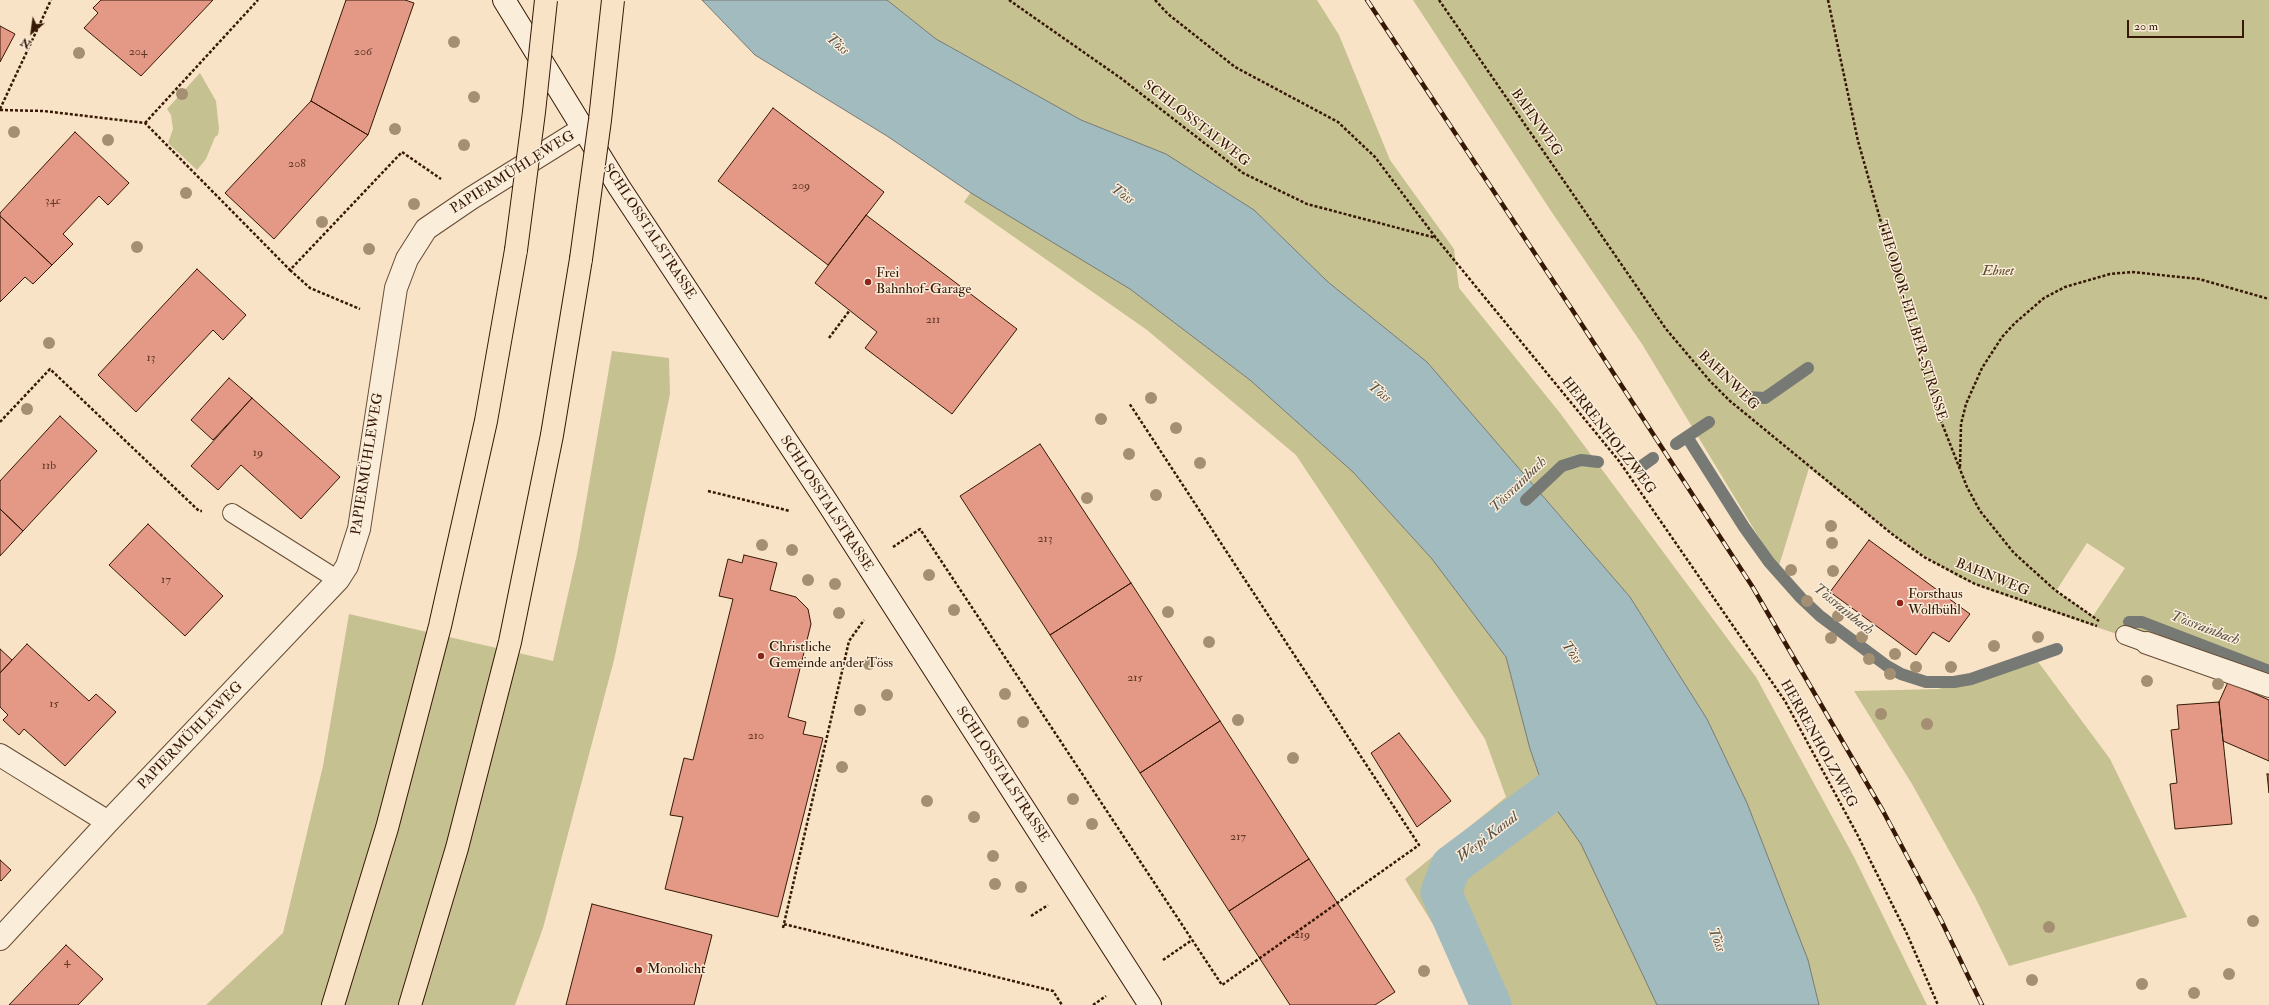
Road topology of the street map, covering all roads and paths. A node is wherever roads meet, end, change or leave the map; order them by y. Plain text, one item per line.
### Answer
1 (51, 0) edge
2 (258, 0) edge
3 (504, 0) edge
4 (546, 0) edge
5 (613, 0) edge
6 (1009, 0) edge
7 (1155, 0) edge
8 (1439, 0) edge
9 (1828, 0) edge
10 (0, 109) edge
11 (145, 123) junction
12 (584, 128) junction
13 (470, 199) junction
14 (1436, 238) junction
15 (290, 270) junction
16 (2269, 299) edge
17 (850, 310) dead end
18 (391, 321) junction
19 (829, 338) dead end
20 (1129, 403) dead end
21 (0, 422) edge
22 (1960, 470) junction
23 (708, 491) dead end
24 (790, 511) dead end
25 (232, 512) joint
26 (893, 547) dead end
27 (338, 580) junction
28 (885, 595) junction
29 (2125, 635) junction
30 (2147, 643) joint
31 (2269, 686) edge
32 (0, 755) edge
33 (108, 822) junction
34 (1048, 905) dead end
35 (1031, 916) dead end
36 (784, 924) junction
37 (783, 928) dead end
38 (0, 939) edge
39 (1192, 940) junction
40 (1163, 960) dead end
41 (1107, 996) dead end
42 (333, 1005) edge
43 (410, 1005) edge
44 (1062, 1005) edge
45 (1093, 1005) edge
46 (1150, 1005) edge
47 (1938, 1005) edge

1 - 10 path
2 - 11 path
3 - 12 street, SCHLOSSTALSTRASSE
4 - 42 highway, bridge
5 - 43 highway, bridge
6 - 14 path, SCHLOSSTALWEG
7 - 14 path, HERRENHOLZWEG
8 - 29 path, BAHNWEG
9 - 22 path, THEODOR-FELBER-STRASSE
10 - 11 path
11 - 15 path
12 - 13 street, PAPIERMÜHLEWEG
12 - 28 street, SCHLOSSTALSTRASSE
13 - 15 path
13 - 18 street, PAPIERMÜHLEWEG
14 - 47 path, HERRENHOLZWEG
15 - 18 path
16 - 22 path
17 - 19 path
18 - 27 street, PAPIERMÜHLEWEG
20 - 39 path
21 - 25 path
22 - 29 path, THEODOR-FELBER-STRASSE
23 - 24 path
25 - 27 lane
26 - 39 path
27 - 33 street, PAPIERMÜHLEWEG
28 - 36 path
28 - 46 street, SCHLOSSTALSTRASSE
29 - 30 lane
30 - 31 street
32 - 33 street
33 - 38 street, PAPIERMÜHLEWEG
34 - 35 path
36 - 37 path
36 - 44 path
39 - 40 path
41 - 45 path

